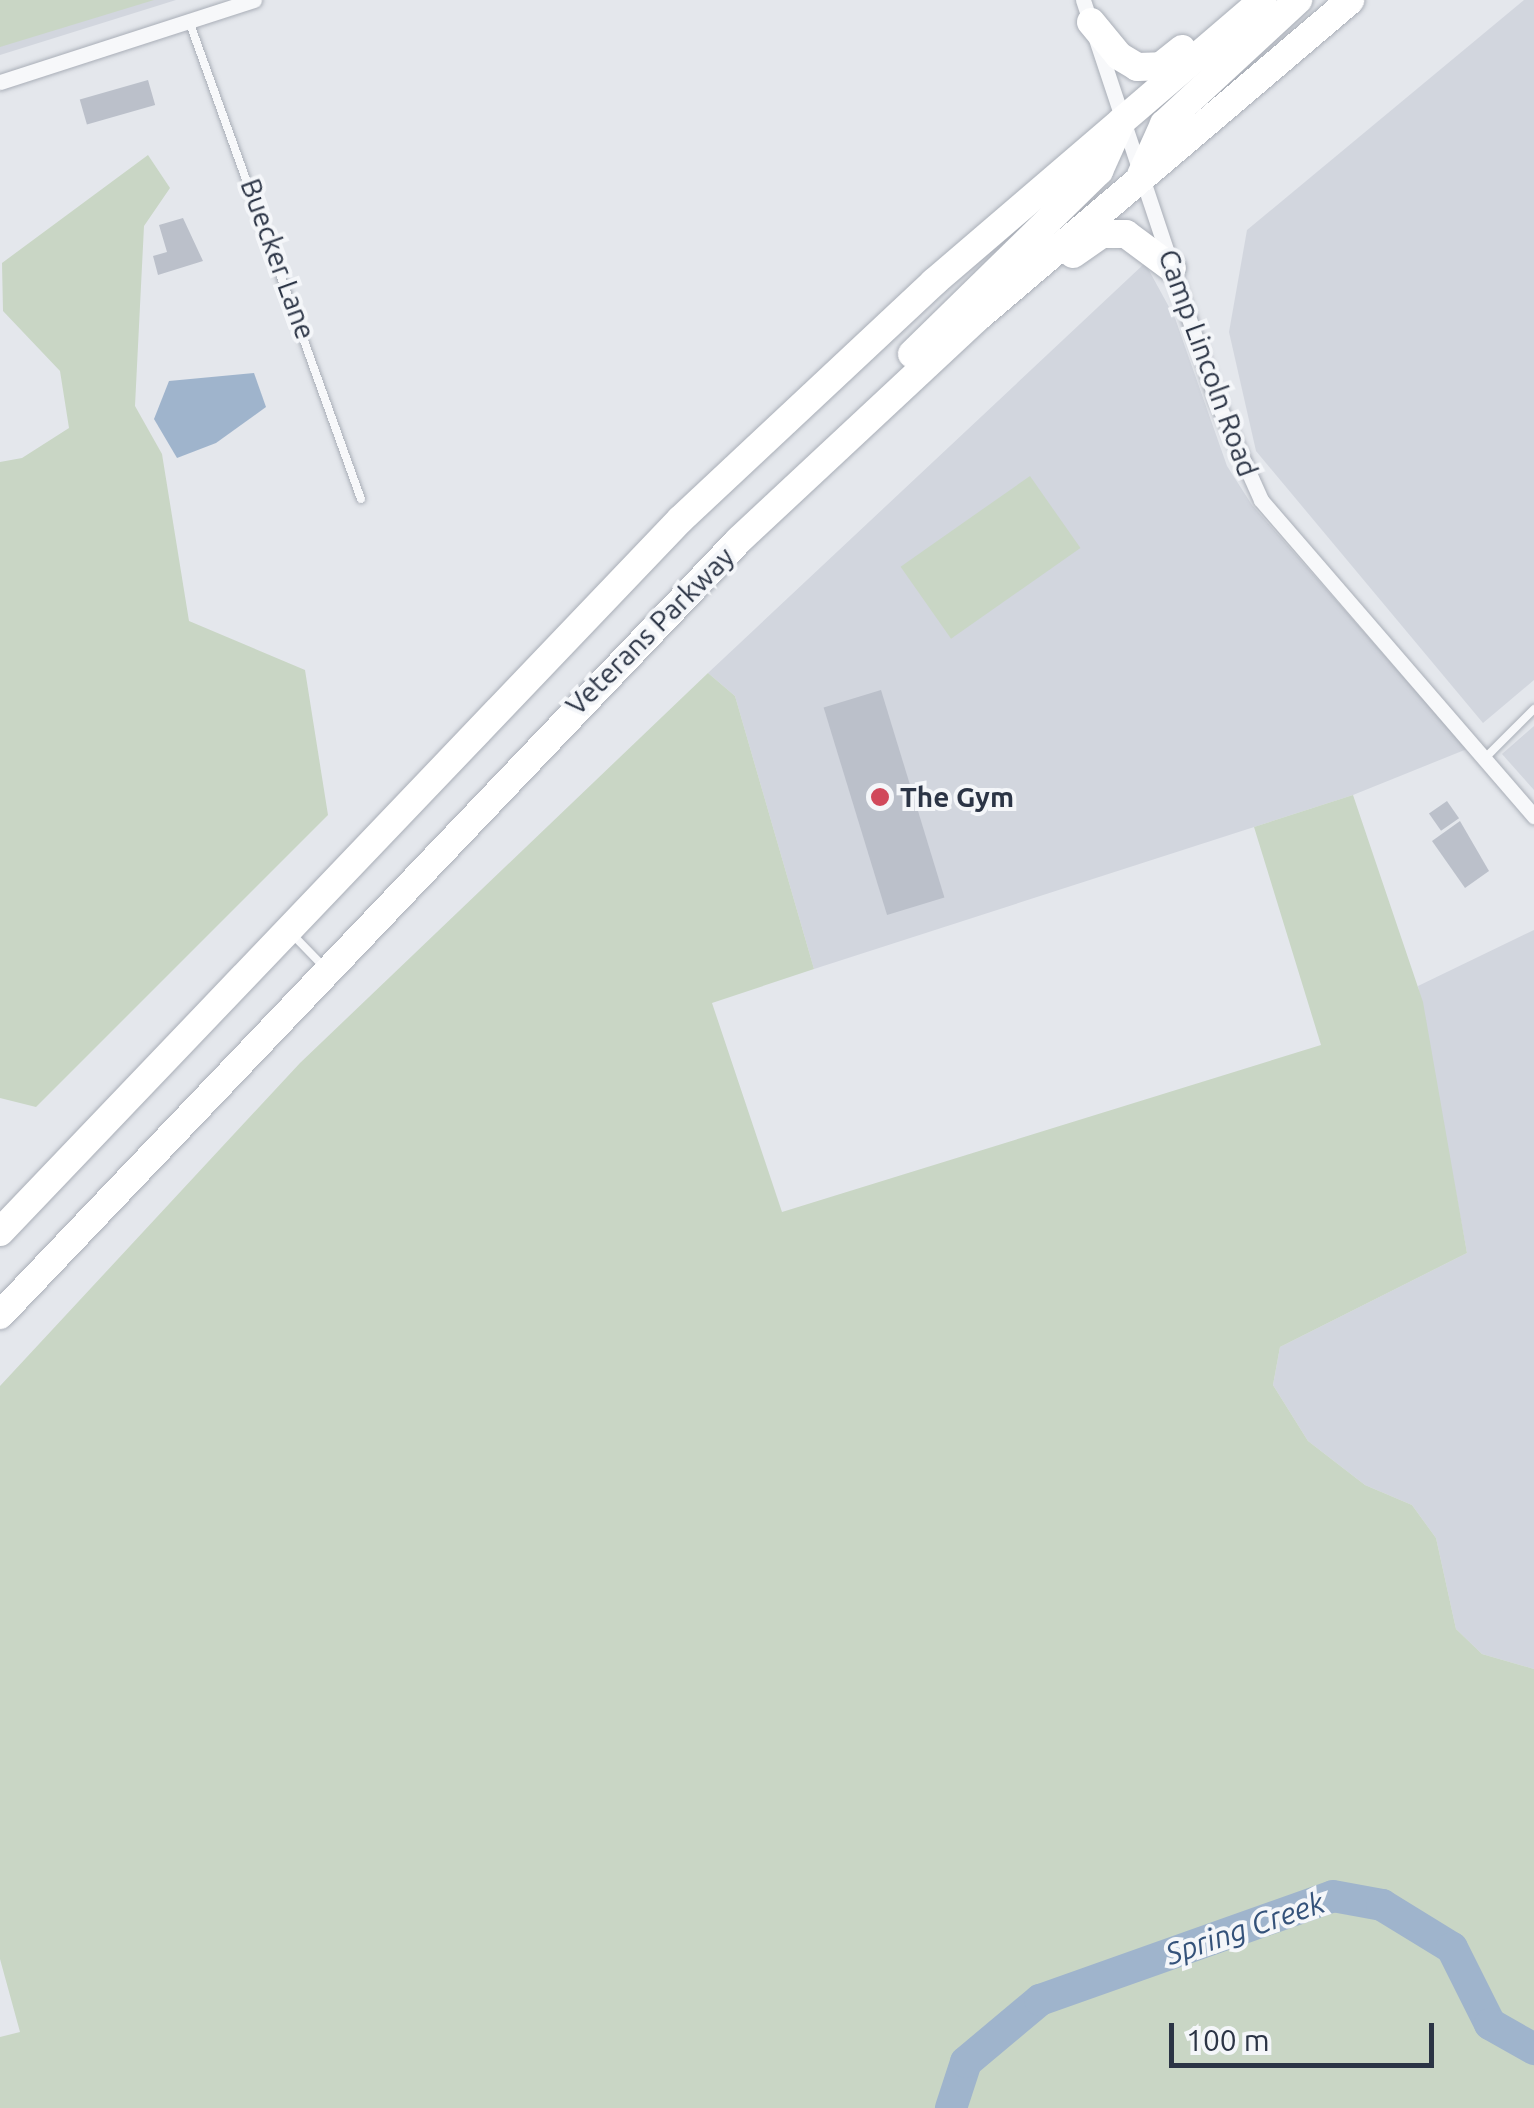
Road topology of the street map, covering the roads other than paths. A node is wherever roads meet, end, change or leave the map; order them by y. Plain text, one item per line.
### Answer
1 (254, 0) edge
2 (1240, 0) edge
3 (1262, 0) edge
4 (1298, 0) edge
5 (1350, 0) edge
6 (1087, 11) edge
7 (189, 21) junction
8 (0, 82) edge
9 (1122, 120) junction
10 (1142, 175) junction
11 (1172, 268) junction
12 (875, 414) junction
13 (821, 464) junction
14 (361, 499) dead end
15 (1534, 709) edge
16 (1484, 759) junction
17 (1534, 816) edge
18 (286, 928) junction
19 (325, 969) junction
20 (0, 1232) edge
21 (0, 1315) edge

1 - 7 street
2 - 6 highway
3 - 9 highway, Veterans Parkway
4 - 10 highway
5 - 10 highway, Veterans Parkway
6 - 9 street, Camp Lincoln Road
7 - 8 street
7 - 14 lane, Buecker Lane
9 - 10 street, Camp Lincoln Road
9 - 13 highway
9 - 18 highway, Veterans Parkway
10 - 11 street, Camp Lincoln Road
10 - 12 highway, Veterans Parkway
11 - 12 highway
11 - 16 street, Camp Lincoln Road
12 - 13 highway, Veterans Parkway
13 - 19 highway, Veterans Parkway
15 - 16 lane
16 - 17 street, Camp Lincoln Road
18 - 19 lane
18 - 20 highway, Veterans Parkway
19 - 21 highway, Veterans Parkway

